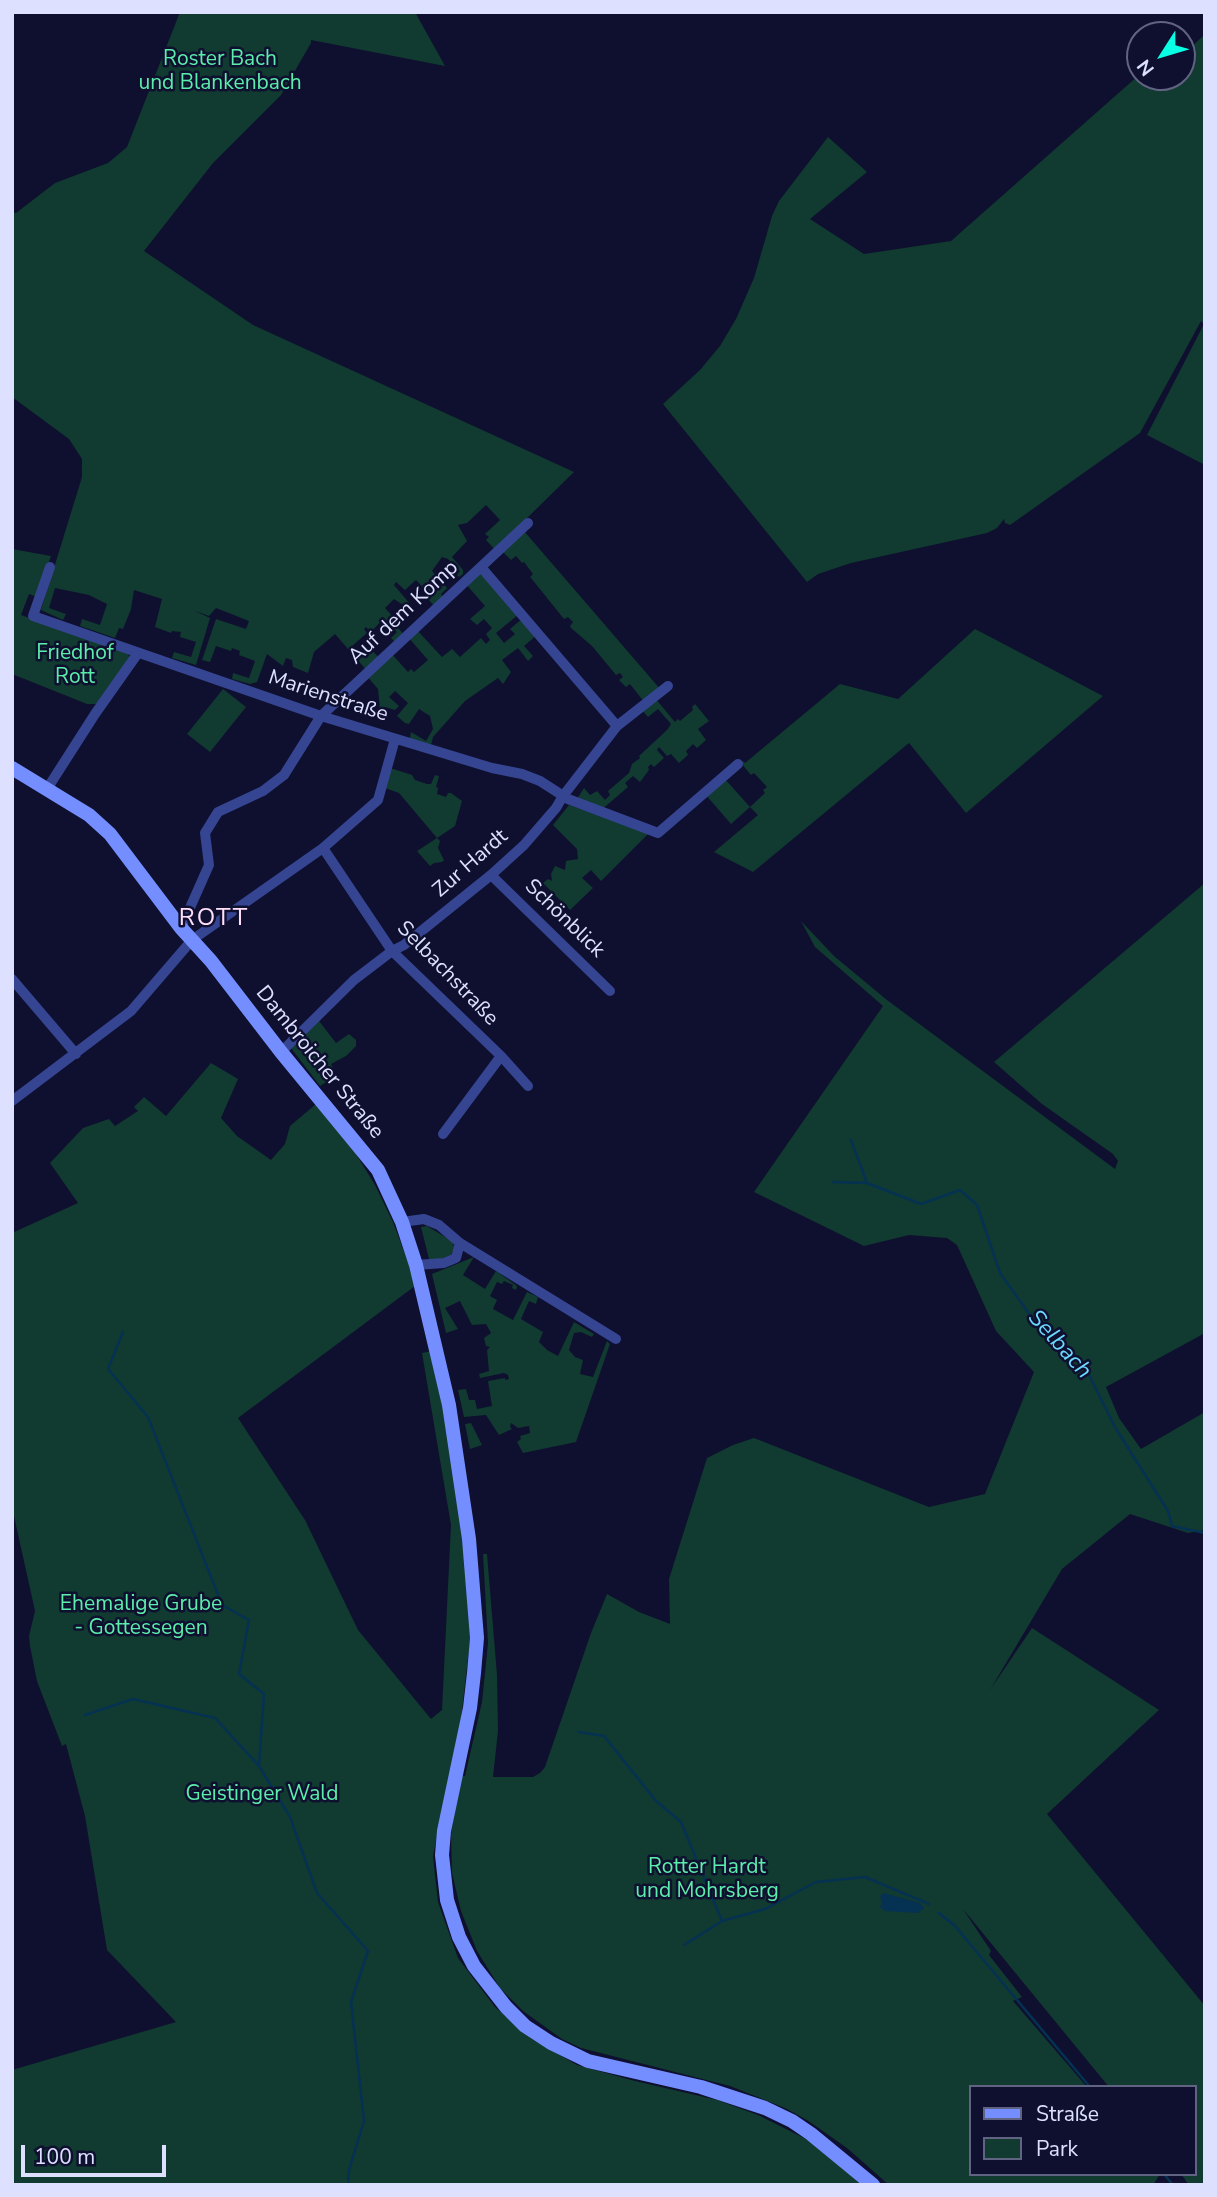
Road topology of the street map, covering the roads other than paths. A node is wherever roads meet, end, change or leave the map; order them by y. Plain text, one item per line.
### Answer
1 (528, 523) dead end
2 (51, 567) dead end
3 (481, 567) junction
4 (138, 653) junction
5 (668, 686) dead end
6 (321, 716) junction
7 (617, 726) junction
8 (396, 739) junction
9 (738, 764) dead end
10 (12, 768) edge
11 (47, 789) junction
12 (563, 796) junction
13 (323, 848) junction
14 (491, 875) junction
15 (181, 928) junction
16 (192, 940) junction
17 (392, 951) junction
18 (12, 979) edge
19 (610, 991) dead end
20 (281, 1052) junction
21 (76, 1054) junction
22 (501, 1056) junction
23 (528, 1086) dead end
24 (12, 1101) edge
25 (443, 1134) dead end
26 (402, 1222) junction
27 (460, 1243) junction
28 (416, 1265) junction
29 (616, 1339) dead end
30 (873, 2185) edge

1 - 3 street, Auf dem Komp
2 - 4 street, Marienstraße
3 - 6 street, Auf dem Komp
3 - 7 street
4 - 6 street, Marienstraße
4 - 11 street
5 - 7 street, Zur Hardt
6 - 8 street, Marienstraße
6 - 15 street, Auf dem Komp
7 - 12 street, Zur Hardt
8 - 12 street, Marienstraße
8 - 13 street
9 - 12 street, Marienstraße
10 - 11 street, Dambroicher Straße
11 - 15 street, Dambroicher Straße
12 - 14 street, Zur Hardt
13 - 16 street
13 - 17 street, Selbachstraße
14 - 17 street, Zur Hardt
14 - 19 street, Schönblick
15 - 16 street, Dambroicher Straße
16 - 20 street, Dambroicher Straße
16 - 21 street
17 - 20 street, Zur Hardt
17 - 22 street, Selbachstraße
18 - 21 street
20 - 26 street, Dambroicher Straße
21 - 24 street
22 - 23 street, Selbachstraße
22 - 25 street
26 - 27 street
26 - 28 street, Dambroicher Straße
27 - 28 street
27 - 29 street
28 - 30 street, Dambroicher Straße

